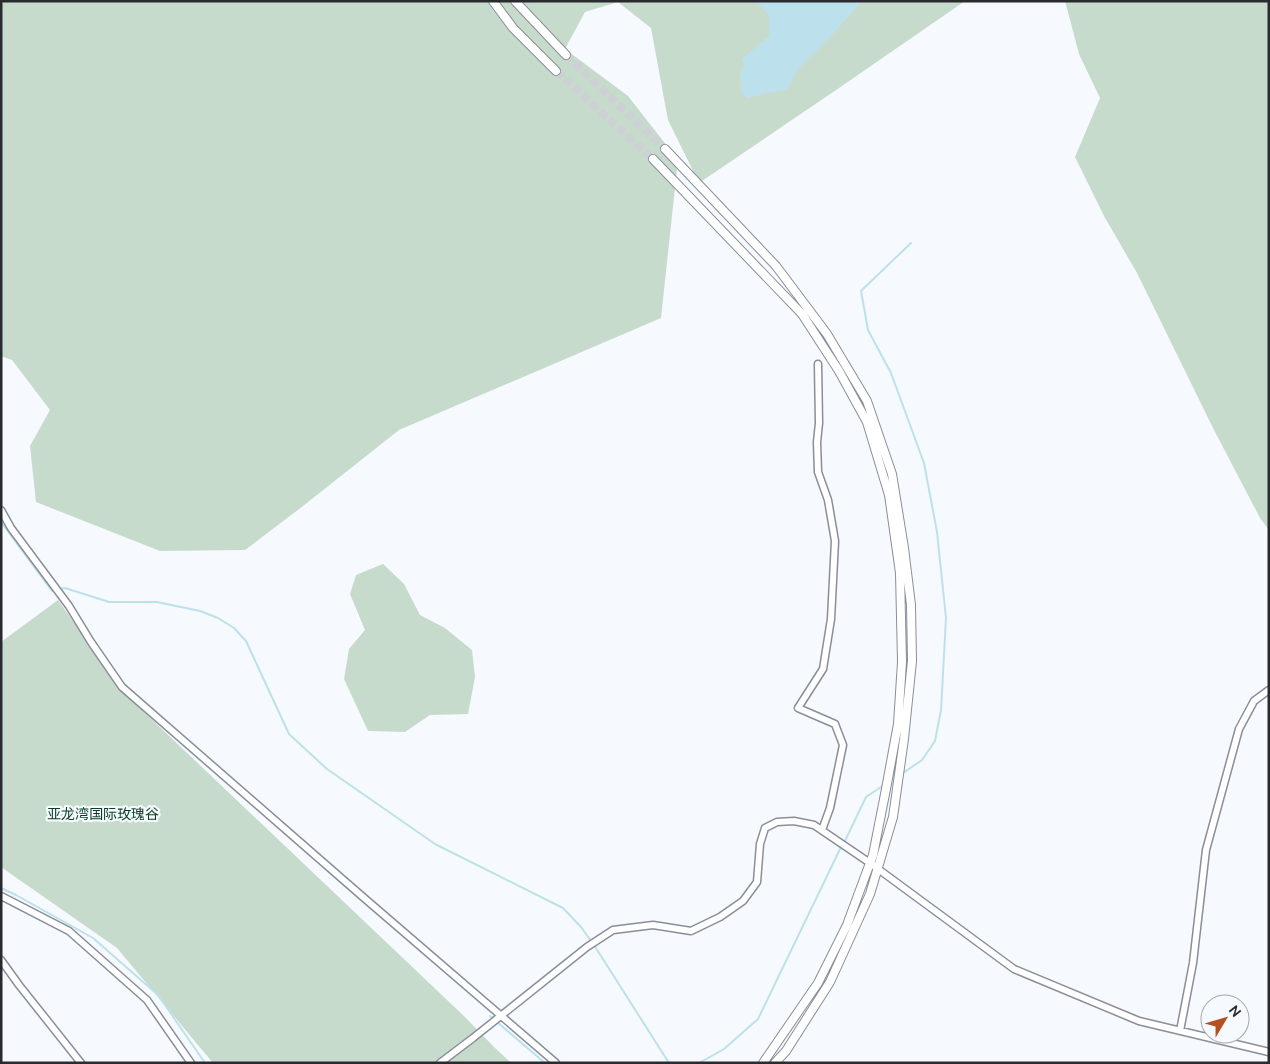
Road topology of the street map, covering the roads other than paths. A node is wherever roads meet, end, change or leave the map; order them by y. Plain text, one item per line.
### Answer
1 (493, 1) edge
2 (515, 1) edge
3 (566, 55) tunnel mouth
4 (556, 71) tunnel mouth
5 (665, 149) tunnel mouth
6 (653, 159) tunnel mouth
7 (818, 364) dead end
8 (1, 510) edge
9 (912, 640) junction
10 (902, 643) junction
11 (901, 676) junction
12 (910, 678) junction
13 (1269, 690) edge
14 (822, 830) junction
15 (878, 869) junction
16 (1, 896) edge
17 (1, 960) edge
18 (501, 1016) junction
19 (1180, 1031) junction
20 (1269, 1052) edge
21 (81, 1063) edge
22 (191, 1063) edge
23 (440, 1063) edge
24 (556, 1063) edge
25 (763, 1063) edge
26 (775, 1063) edge

1 - 4 main road
2 - 3 main road
5 - 9 main road
6 - 10 main road
7 - 14 street
8 - 18 street
9 - 10 main road
9 - 12 main road
10 - 11 main road
11 - 12 main road
11 - 25 main road
12 - 15 main road
13 - 19 street
14 - 15 street
14 - 18 street
15 - 19 street
15 - 26 main road
16 - 22 street
17 - 21 street
18 - 23 street
18 - 24 street
19 - 20 street

